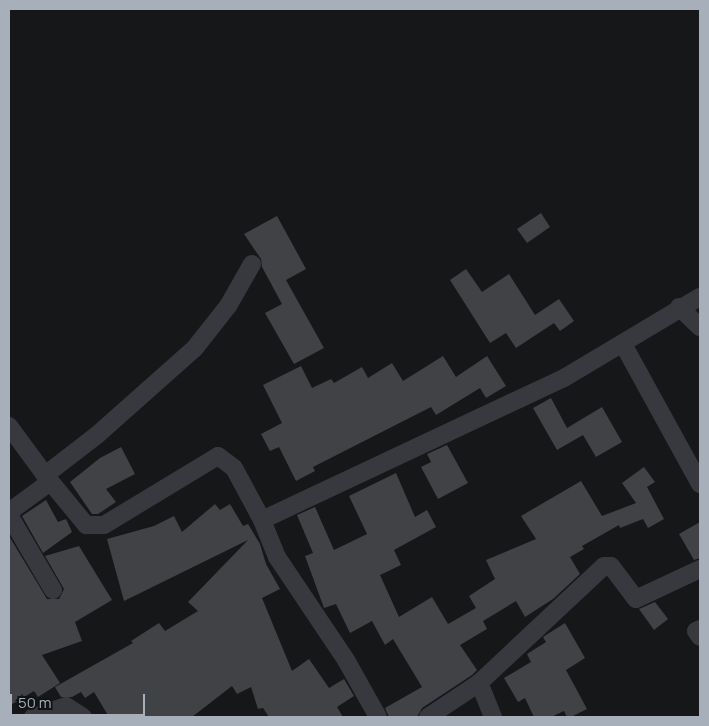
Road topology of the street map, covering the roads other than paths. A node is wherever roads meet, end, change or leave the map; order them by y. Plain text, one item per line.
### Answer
1 (252, 264) dead end
2 (700, 297) edge
3 (679, 307) junction
4 (700, 327) edge
5 (624, 344) junction
6 (9, 426) edge
7 (47, 479) junction
8 (700, 484) edge
9 (9, 513) edge
10 (262, 520) junction
11 (700, 569) edge
12 (53, 590) dead end
13 (700, 629) edge
14 (700, 638) edge
15 (479, 683) junction
16 (33, 717) edge
17 (83, 717) edge
18 (378, 717) edge
19 (428, 717) edge
20 (493, 717) edge

1 - 7 street
2 - 3 street
3 - 4 street
3 - 5 street
5 - 8 street
5 - 10 street
6 - 7 street
7 - 9 street
7 - 10 street
9 - 12 street
10 - 18 street
11 - 15 street
13 - 14 street
15 - 19 street
15 - 20 street
16 - 17 street

